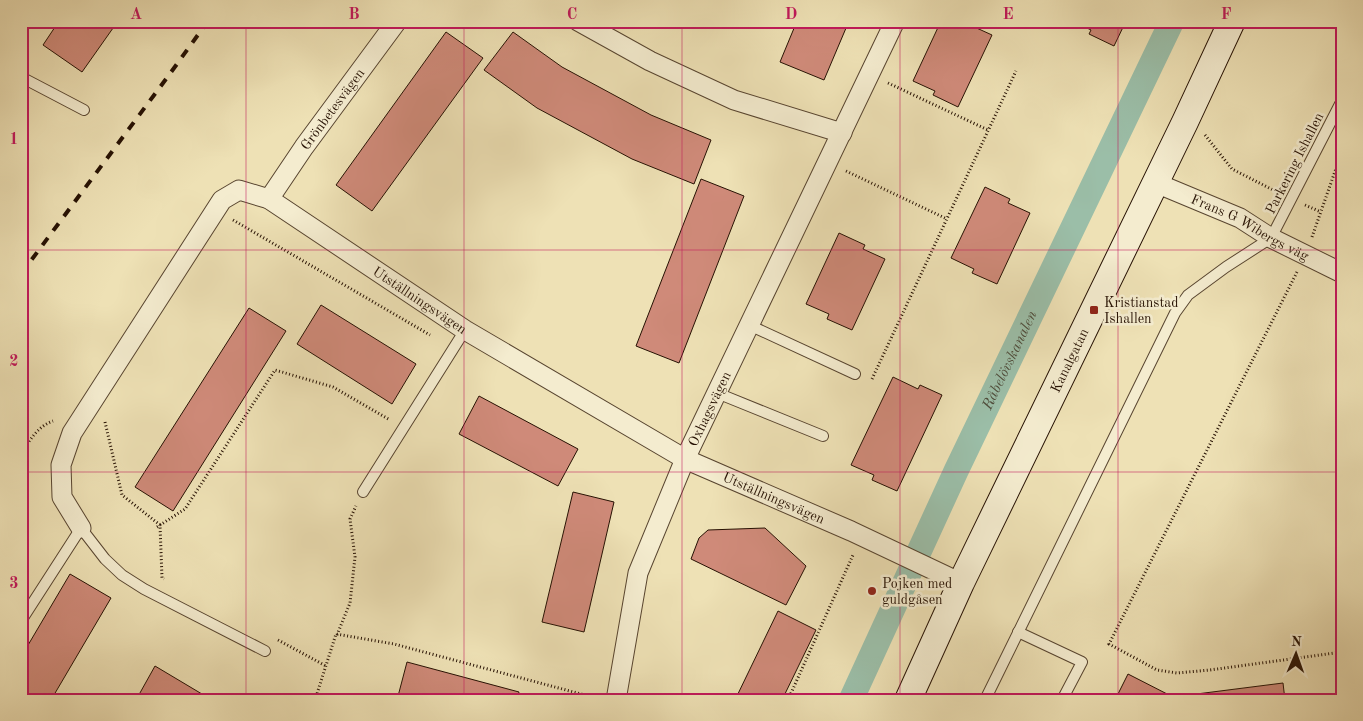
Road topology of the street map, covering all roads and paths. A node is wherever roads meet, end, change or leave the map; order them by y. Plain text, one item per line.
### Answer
1 (397, 21) edge
2 (578, 21) edge
3 (895, 21) edge
4 (1232, 21) edge
5 (1016, 71) dead end
6 (870, 74) junction
7 (21, 77) edge
8 (1342, 102) edge
9 (84, 110) dead end
10 (1185, 122) junction
11 (988, 130) junction
12 (842, 133) junction
13 (1342, 156) edge
14 (828, 162) junction
15 (1156, 183) junction
16 (269, 199) junction
17 (1291, 199) junction
18 (1321, 212) junction
19 (228, 217) dead end
20 (947, 219) junction
21 (1271, 238) junction
22 (1305, 255) junction
23 (1342, 273) edge
24 (749, 325) junction
25 (465, 330) junction
26 (453, 348) junction
27 (855, 374) joint
28 (717, 393) junction
29 (104, 416) dead end
30 (403, 427) junction
31 (823, 436) dead end
32 (685, 459) junction
33 (363, 492) joint
34 (158, 526) junction
35 (81, 528) junction
36 (862, 536) junction
37 (170, 583) dead end
38 (961, 583) junction
39 (21, 621) edge
40 (1018, 632) junction
41 (274, 638) dead end
42 (333, 643) junction
43 (265, 652) dead end
44 (1342, 652) edge
45 (326, 666) junction
46 (315, 700) edge
47 (603, 700) edge
48 (616, 700) edge
49 (788, 700) edge
50 (908, 700) edge
51 (985, 700) edge
52 (1062, 700) edge

1 - 16 street, Grönbetesvägen
2 - 12 street
3 - 6 street, Oxhagsvägen
4 - 10 street, Kanalgatan
5 - 11 path
6 - 11 path
6 - 12 street, Oxhagsvägen
7 - 9 lane
8 - 17 lane, Parkering Ishallen
10 - 15 street, Kanalgatan
10 - 17 path
11 - 20 path
12 - 14 street, Oxhagsvägen
13 - 18 path
14 - 20 path
14 - 24 street, Oxhagsvägen
15 - 21 street, Frans G Wibergs väg
15 - 38 street, Kanalgatan
16 - 25 street, Utställningsvägen
16 - 35 street, Utställningsvägen
17 - 18 path
17 - 21 lane, Parkering Ishallen
18 - 22 path
19 - 26 path
20 - 27 path
21 - 22 street, Frans G Wibergs väg
21 - 40 lane
22 - 23 street, Frans G Wibergs väg
22 - 44 path
24 - 27 lane
24 - 28 street, Oxhagsvägen
25 - 26 lane
25 - 32 street, Utställningsvägen
26 - 30 lane
28 - 31 lane
28 - 32 street, Oxhagsvägen
29 - 34 path
30 - 33 lane
30 - 34 path
32 - 36 street, Utställningsvägen
32 - 48 street, Oxhagsvägen
33 - 42 path
34 - 37 path
35 - 39 lane
35 - 43 lane
36 - 38 street, Utställningsvägen
36 - 49 path
38 - 50 street, Kanalgatan
40 - 51 lane
40 - 52 lane
41 - 45 path
42 - 45 path
42 - 47 path
45 - 46 path

